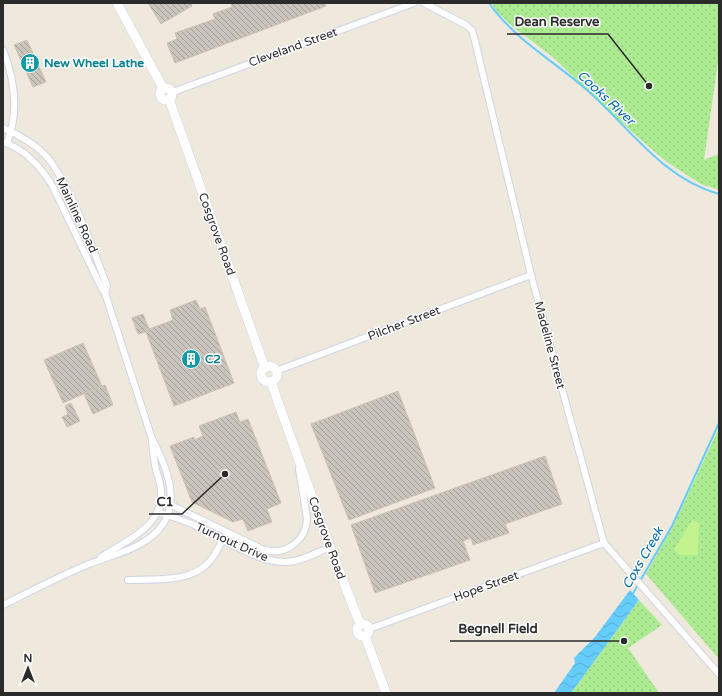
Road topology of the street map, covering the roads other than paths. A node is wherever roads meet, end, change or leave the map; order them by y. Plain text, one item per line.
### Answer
1 (116, 3) edge
2 (414, 3) edge
3 (424, 3) edge
4 (3, 50) edge
5 (171, 96) junction
6 (3, 128) edge
7 (12, 132) junction
8 (5, 142) edge
9 (531, 275) junction
10 (105, 293) junction
11 (264, 368) junction
12 (276, 371) junction
13 (271, 382) junction
14 (152, 439) junction
15 (296, 454) junction
16 (161, 502) junction
17 (171, 505) junction
18 (157, 512) junction
19 (168, 515) junction
20 (227, 532) junction
21 (223, 540) junction
22 (604, 543) junction
23 (330, 547) junction
24 (87, 565) junction
25 (128, 580) dead end
26 (3, 605) edge
27 (367, 633) junction
28 (719, 674) edge
29 (386, 693) edge

1 - 5 main road
2 - 5 street, Cleveland Street
3 - 9 street, Madeline Street
4 - 7 street, Mainline Road
5 - 11 main road, Cosgrove Road
6 - 7 street, Mainline Road
7 - 8 street, Mainline Road
7 - 10 street, Mainline Road
8 - 10 street, Mainline Road
9 - 12 street, Pilcher Street
9 - 22 street, Madeline Street
10 - 14 street, Mainline Road
11 - 12 main road
11 - 13 main road
12 - 13 main road
13 - 15 main road, Cosgrove Road
14 - 16 street, Mainline Road
14 - 17 street, Mainline Road
15 - 20 street, Turnout Drive
15 - 23 main road, Cosgrove Road
16 - 17 street, Turnout Drive
16 - 18 street, Mainline Road
17 - 19 street, Mainline Road
17 - 20 street, Turnout Drive
18 - 19 street, Turnout Drive
18 - 24 street, Mainline Road
19 - 21 street, Turnout Drive
19 - 24 street, Mainline Road
20 - 21 street
21 - 23 street, Turnout Drive
21 - 25 street
22 - 27 street, Hope Street
22 - 28 street, Madeline Street
23 - 27 main road, Cosgrove Road
24 - 26 street, Mainline Road
27 - 29 main road

